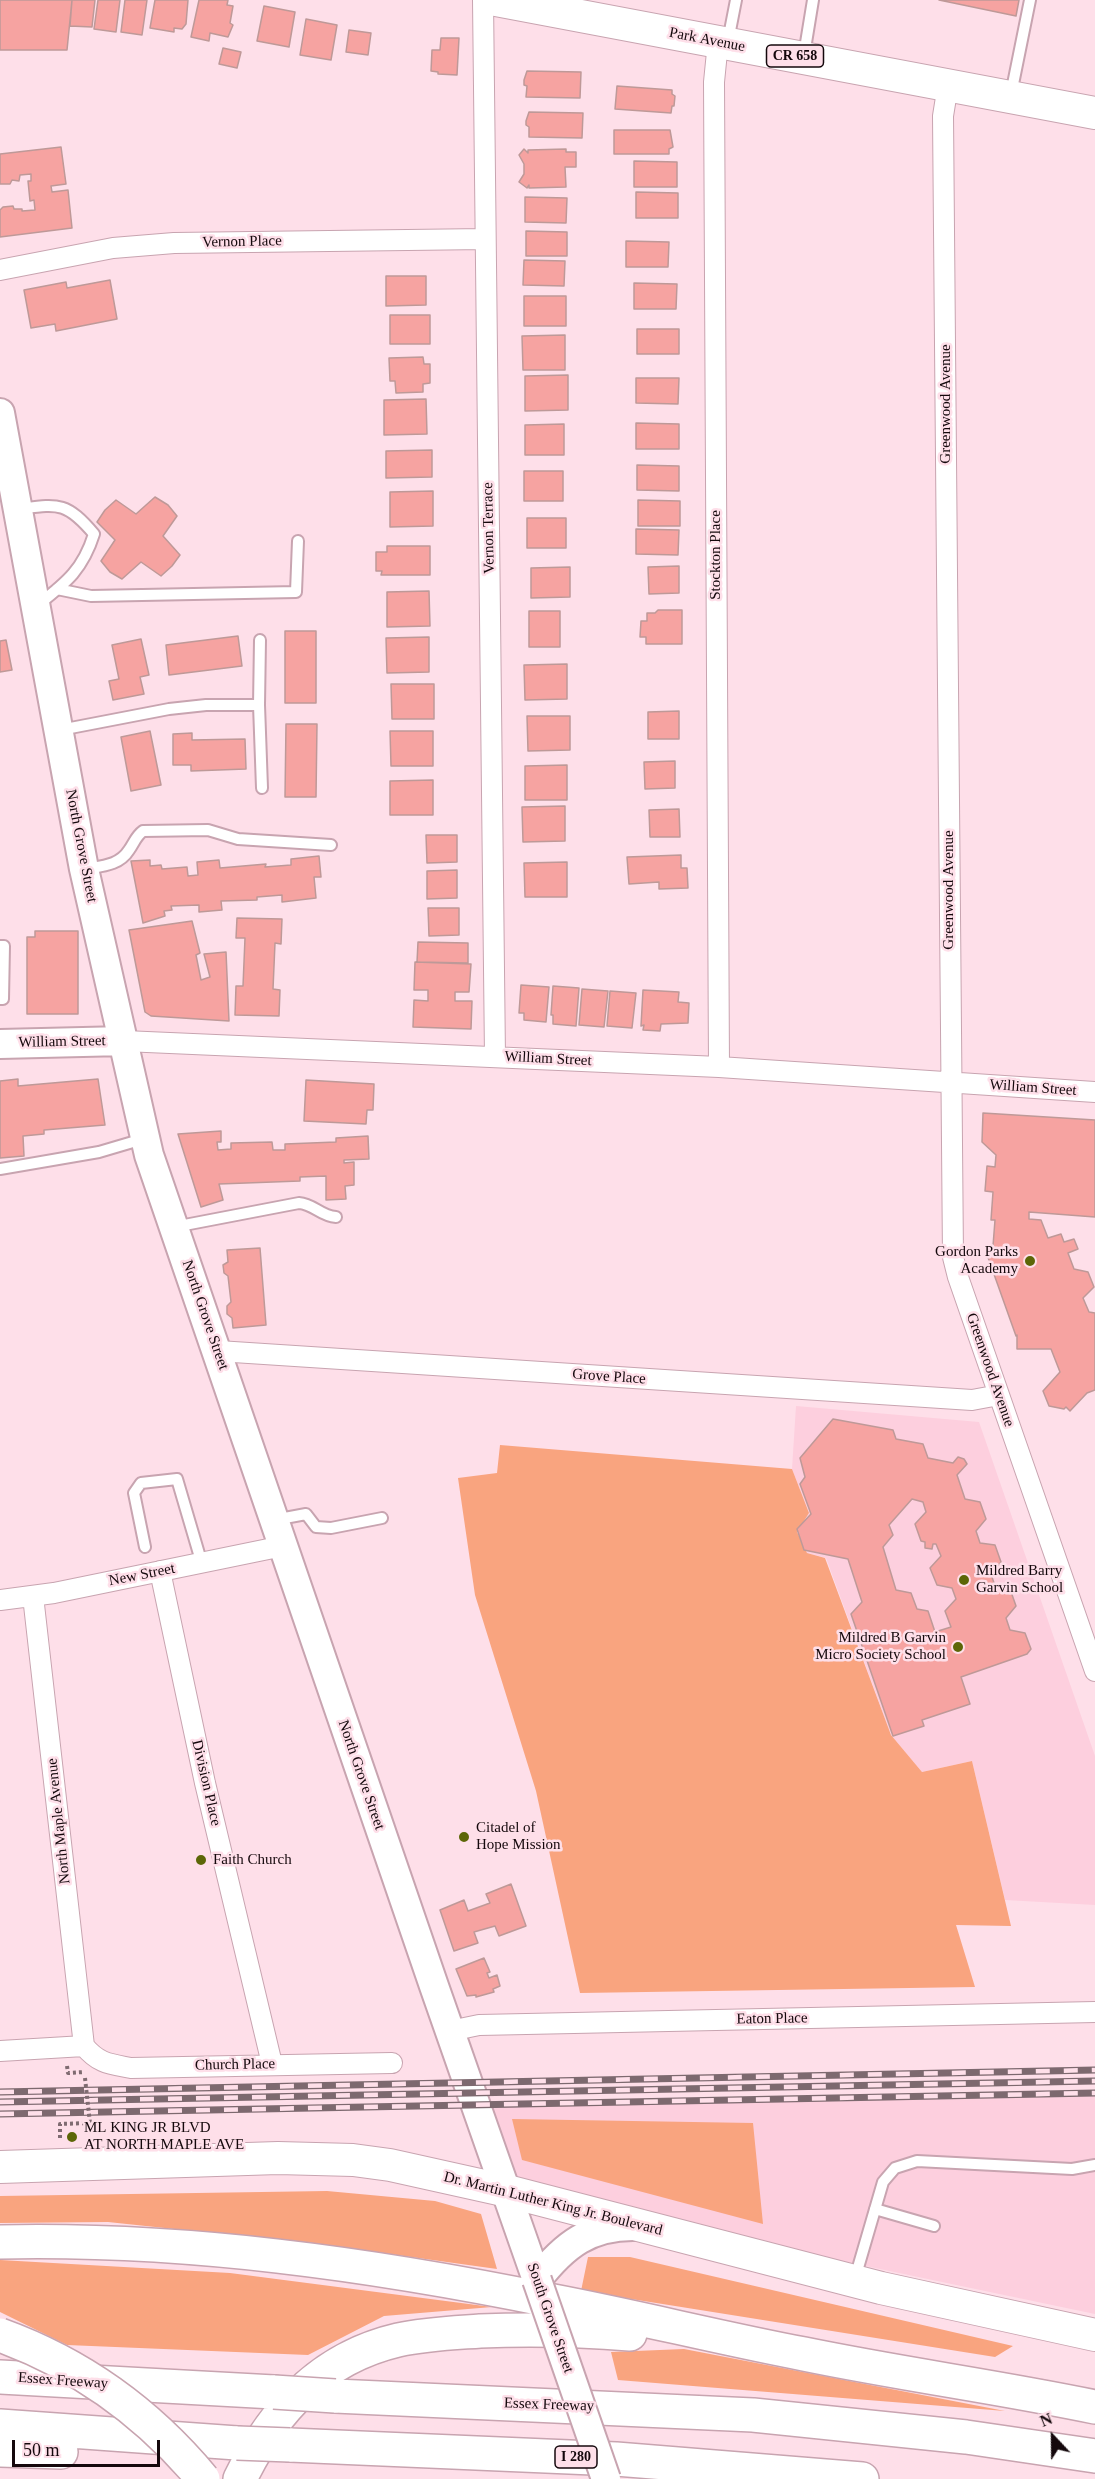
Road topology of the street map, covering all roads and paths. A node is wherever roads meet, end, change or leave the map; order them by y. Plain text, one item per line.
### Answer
1 (483, 0) edge
2 (496, 0) edge
3 (736, 0) edge
4 (813, 0) edge
5 (1030, 0) edge
6 (723, 43) junction
7 (804, 58) junction
8 (948, 85) junction
9 (1011, 97) junction
10 (1095, 112) edge
11 (485, 239) junction
12 (0, 270) edge
13 (0, 413) edge
14 (18, 509) junction
15 (298, 541) dead end
16 (46, 598) junction
17 (260, 640) dead end
18 (259, 705) junction
19 (60, 730) junction
20 (262, 788) dead end
21 (331, 845) dead end
22 (84, 869) junction
23 (0, 946) edge
24 (0, 999) edge
25 (124, 1041) junction
26 (0, 1044) edge
27 (495, 1057) junction
28 (719, 1067) junction
29 (951, 1083) junction
30 (1095, 1092) edge
31 (145, 1139) junction
32 (0, 1169) edge
33 (336, 1217) dead end
34 (174, 1227) junction
35 (218, 1351) junction
36 (999, 1395) junction
37 (382, 1518) dead end
38 (278, 1533) junction
39 (145, 1547) dead end
40 (202, 1564) junction
41 (160, 1572) junction
42 (33, 1596) junction
43 (0, 1600) edge
44 (1095, 1671) edge
45 (1095, 2012) edge
46 (450, 2031) junction
47 (84, 2046) junction
48 (0, 2051) edge
49 (272, 2064) junction
50 (393, 2064) dead end
51 (68, 2067) dead end
52 (85, 2072) dead end
53 (85, 2078) dead end
54 (60, 2138) dead end
55 (1095, 2165) edge
56 (0, 2167) edge
57 (507, 2191) junction
58 (875, 2209) junction
59 (643, 2226) junction
60 (934, 2226) dead end
61 (0, 2242) edge
62 (537, 2280) junction
63 (855, 2282) junction
64 (0, 2335) edge
65 (1095, 2335) edge
66 (805, 2355) junction
67 (0, 2378) edge
68 (1095, 2407) edge
69 (0, 2426) edge
70 (237, 2443) junction
71 (0, 2451) edge
72 (1095, 2456) edge
73 (204, 2479) edge
74 (240, 2479) edge
75 (606, 2479) edge
76 (862, 2479) edge

1 - 11 street, Vernon Terrace
2 - 6 main road, Park Avenue / CR 658
3 - 6 lane
4 - 7 lane
5 - 9 lane
6 - 7 main road, Park Avenue / CR 658
6 - 28 street, Stockton Place
7 - 8 main road, Park Avenue / CR 658
8 - 9 main road, Park Avenue / CR 658
8 - 29 street, Greenwood Avenue
9 - 10 main road, Park Avenue / CR 658
11 - 12 street, Vernon Place
11 - 27 street, Vernon Terrace
13 - 14 main road, North Grove Street
14 - 16 main road, North Grove Street
14 - 16 lane
15 - 16 lane
16 - 19 main road, North Grove Street
17 - 18 lane
18 - 19 lane
18 - 20 lane
19 - 22 main road, North Grove Street
21 - 22 lane
22 - 25 main road, North Grove Street
23 - 24 lane
25 - 26 main road, William Street
25 - 27 street, William Street
25 - 31 main road, North Grove Street
27 - 28 street, William Street
28 - 29 street, William Street
29 - 30 street, William Street
29 - 36 street, Greenwood Avenue
31 - 32 lane
31 - 34 main road, North Grove Street
33 - 34 lane
34 - 35 main road, North Grove Street
35 - 36 street, Grove Place
35 - 38 main road, North Grove Street
36 - 44 street, Greenwood Avenue
37 - 38 lane
38 - 40 street, New Street
38 - 46 main road, North Grove Street
39 - 40 lane
40 - 41 street, New Street
41 - 42 street, New Street
41 - 49 street, Division Place
42 - 43 street, New Street
42 - 47 street, North Maple Avenue
45 - 46 street, Eaton Place
46 - 57 main road, North Grove Street
47 - 48 street
47 - 49 street, Church Place
49 - 50 street, Church Place
51 - 52 path
53 - 54 path, bridge
55 - 58 lane
56 - 57 main road, Dr. Martin Luther King Jr. Boulevard
57 - 59 main road, Dr. Martin Luther King Jr. Boulevard
57 - 62 main road, South Grove Street
58 - 60 lane
58 - 63 lane
59 - 62 main road
59 - 63 main road, Dr. Martin Luther King Jr. Boulevard
61 - 66 highway
62 - 75 main road, South Grove Street, bridge
63 - 65 main road, Dr. Martin Luther King Jr. Boulevard
64 - 73 highway, bridge
66 - 68 highway
66 - 74 highway
67 - 72 highway, Essex Freeway, bridge
69 - 70 highway, I 280
70 - 71 highway
70 - 76 highway, I 280, bridge

